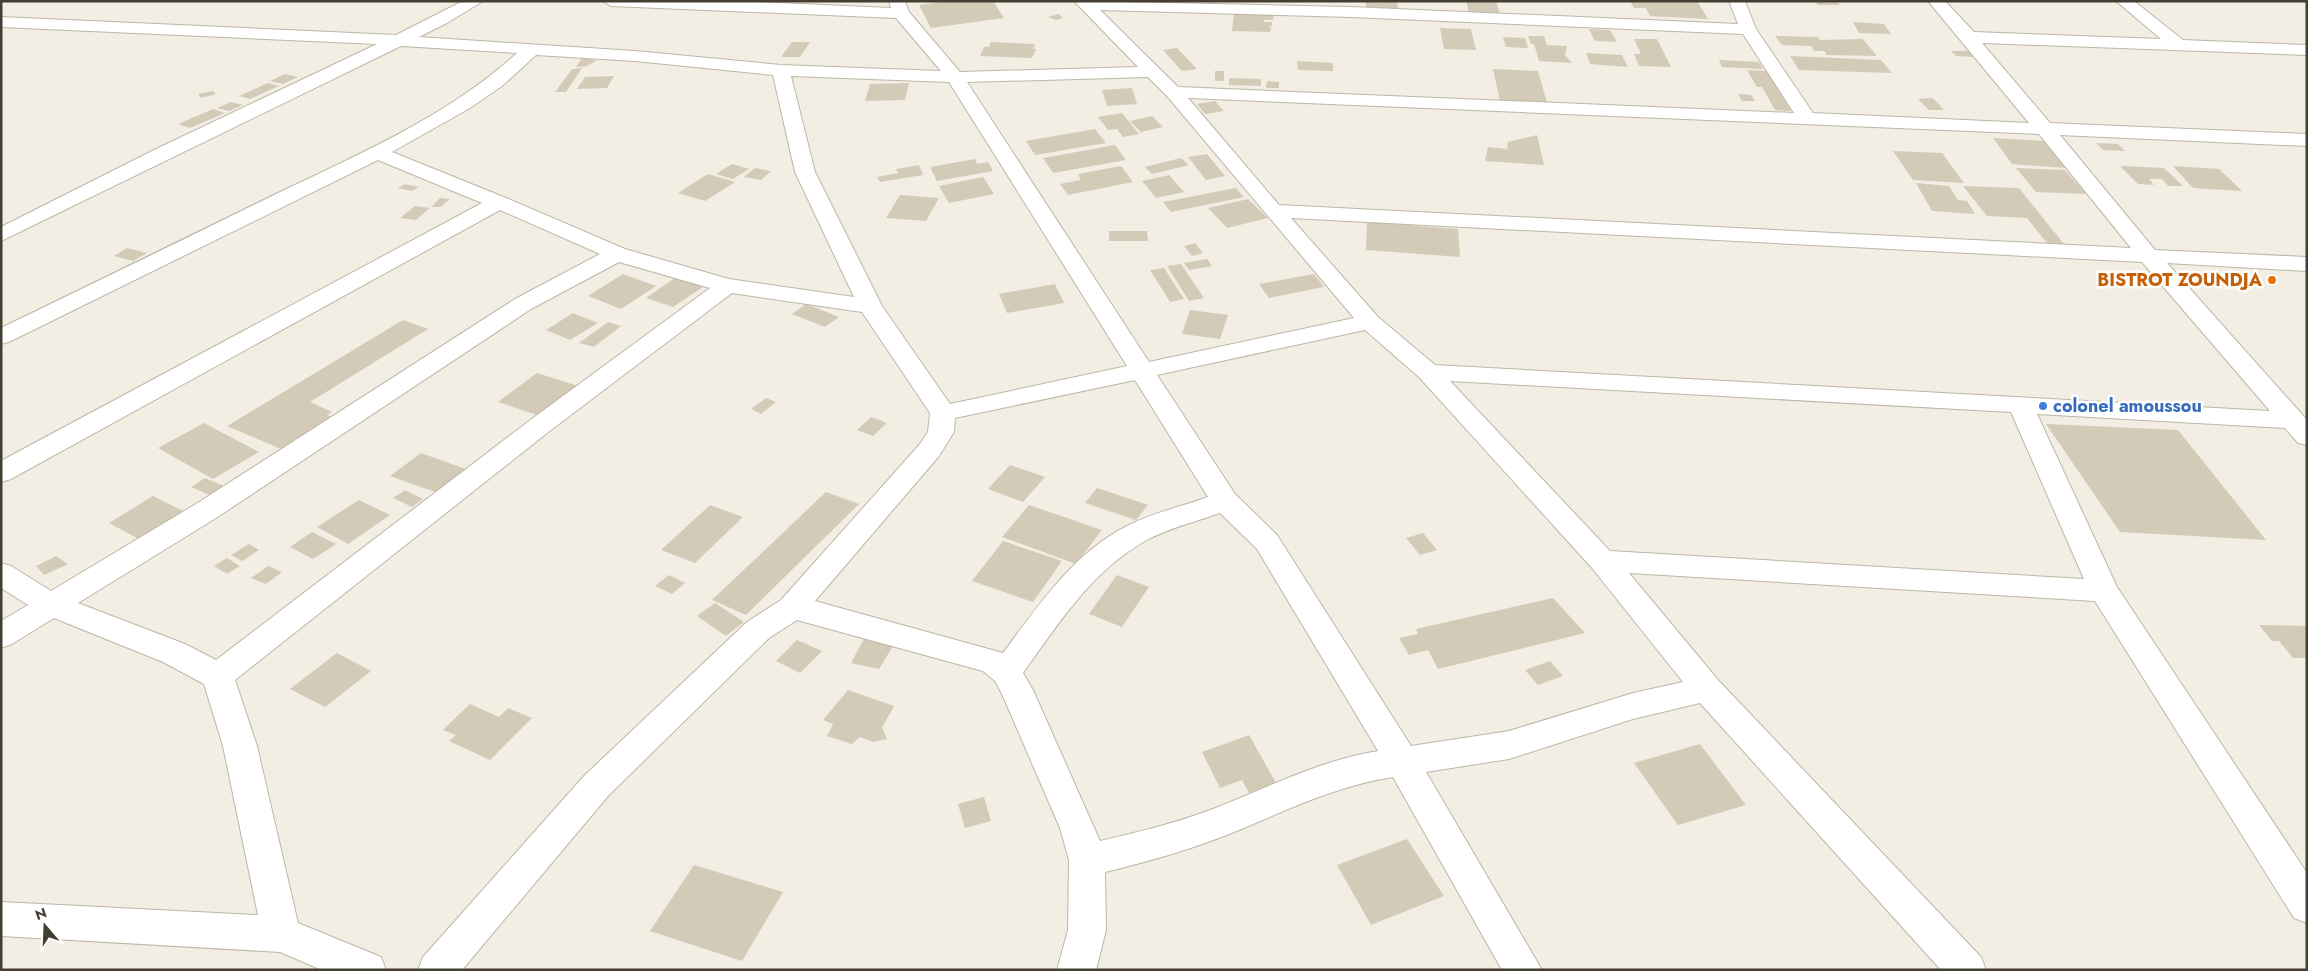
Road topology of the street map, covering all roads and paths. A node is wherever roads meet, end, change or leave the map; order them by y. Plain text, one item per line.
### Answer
1 (475, 1) edge
2 (611, 1) edge
3 (1737, 1) edge
4 (1936, 1) edge
5 (2124, 1) edge
6 (631, 2) edge
7 (1084, 3) edge
8 (899, 7) edge
9 (1351, 7) edge
10 (441, 20) junction
11 (1, 22) edge
12 (1748, 29) junction
13 (1969, 37) junction
14 (396, 41) junction
15 (2177, 44) junction
16 (443, 45) junction
17 (2307, 50) edge
18 (530, 51) junction
19 (781, 70) junction
20 (1153, 72) junction
21 (954, 77) junction
22 (1173, 92) junction
23 (1807, 118) junction
24 (2043, 128) junction
25 (2307, 140) edge
26 (377, 153) junction
27 (499, 202) junction
28 (1273, 211) junction
29 (1, 235) edge
30 (617, 254) junction
31 (2148, 255) junction
32 (2307, 264) edge
33 (727, 286) junction
34 (870, 306) junction
35 (1370, 322) junction
36 (1, 337) edge
37 (1139, 370) junction
38 (1428, 372) junction
39 (2020, 406) junction
40 (943, 413) junction
41 (2299, 429) edge
42 (1, 473) edge
43 (1225, 501) junction
44 (1602, 561) junction
45 (1, 574) edge
46 (2104, 590) junction
47 (51, 605) junction
48 (792, 608) junction
49 (1, 636) edge
50 (1006, 672) junction
51 (218, 676) junction
52 (1706, 689) junction
53 (1401, 760) junction
54 (1087, 860) junction
55 (2307, 906) edge
56 (1, 919) edge
57 (281, 934) junction
58 (368, 970) edge
59 (436, 970) edge
60 (1076, 970) edge
61 (1523, 970) edge
62 (1968, 970) edge

1 - 10 street
2 - 6 street
3 - 12 street
4 - 13 street
5 - 15 street
6 - 8 street
7 - 9 street
7 - 20 street
8 - 21 street
9 - 12 street
10 - 14 street
10 - 16 street
11 - 14 street
12 - 23 street
13 - 15 street
13 - 24 street
14 - 16 street
14 - 29 street
15 - 17 street
16 - 18 street
18 - 19 street
18 - 26 street
19 - 21 street
19 - 34 street
20 - 21 street
20 - 22 street
21 - 37 street
22 - 23 street
22 - 28 street
23 - 24 street
24 - 25 street
24 - 31 street
26 - 27 street
26 - 36 street
27 - 30 street
27 - 42 street
28 - 31 street
28 - 35 street
30 - 33 street
30 - 47 street
31 - 32 street
31 - 41 street
33 - 34 street
33 - 51 street
34 - 40 street
35 - 37 street
35 - 38 street
37 - 40 street
37 - 43 street
38 - 39 street
38 - 44 street
39 - 41 street
39 - 46 street
40 - 48 street
43 - 50 street
43 - 53 street
44 - 46 street
44 - 52 street
45 - 47 street
46 - 55 street
47 - 49 street
47 - 51 street
48 - 50 street
48 - 59 street
50 - 54 street
51 - 57 street
52 - 53 street
52 - 62 street
53 - 54 street
53 - 61 street
54 - 60 street
56 - 57 street
57 - 58 street

